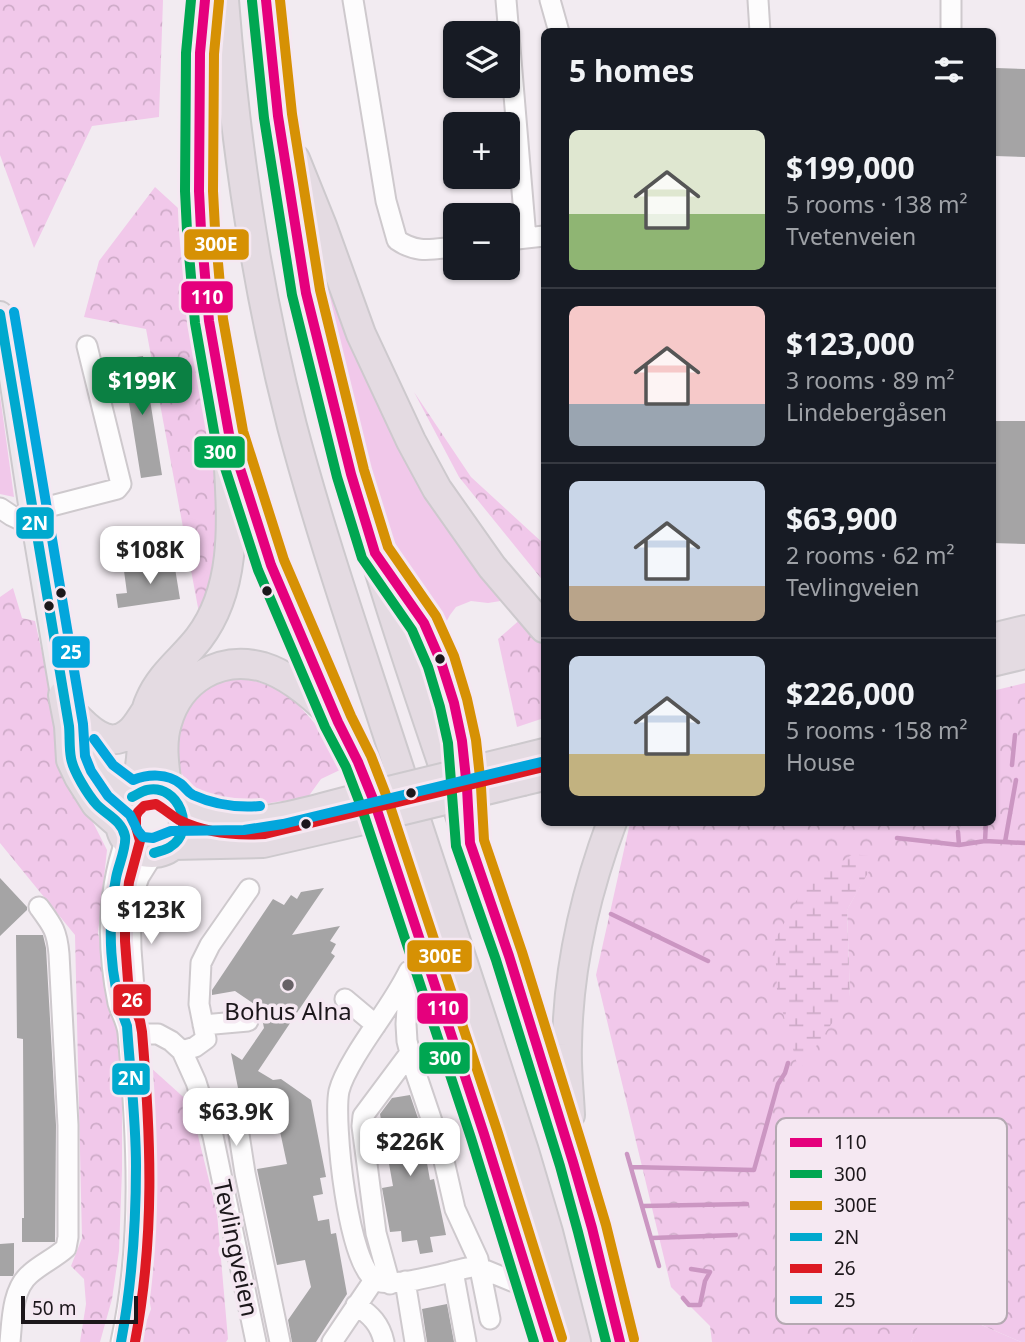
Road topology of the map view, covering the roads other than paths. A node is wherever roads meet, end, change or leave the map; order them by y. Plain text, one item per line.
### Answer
1 (205, 0) edge
2 (224, 0) edge
3 (266, 0) edge
4 (353, 0) edge
5 (506, 0) edge
6 (550, 0) edge
7 (758, 0) edge
8 (951, 0) edge
9 (558, 28) edge
10 (760, 28) edge
11 (951, 28) edge
12 (278, 116) junction
13 (526, 238) edge
14 (443, 248) edge
15 (0, 314) edge
16 (88, 346) dead end
17 (229, 433) junction
18 (0, 508) edge
19 (33, 519) junction
20 (541, 624) edge
21 (1025, 630) edge
22 (996, 637) edge
23 (1025, 654) edge
24 (996, 661) edge
25 (66, 709) junction
26 (153, 715) junction
27 (338, 722) junction
28 (541, 756) edge
29 (528, 773) edge
30 (133, 796) junction
31 (174, 799) junction
32 (359, 810) junction
33 (611, 826) edge
34 (124, 833) junction
35 (164, 849) junction
36 (249, 888) dead end
37 (39, 907) dead end
38 (416, 926) junction
39 (410, 971) junction
40 (345, 999) dead end
41 (248, 1021) dead end
42 (376, 1025) junction
43 (203, 1026) junction
44 (128, 1030) junction
45 (182, 1051) junction
46 (410, 1053) junction
47 (235, 1110) dead end
48 (338, 1114) junction
49 (362, 1121) junction
50 (573, 1162) junction
51 (480, 1268) junction
52 (453, 1271) junction
53 (390, 1282) junction
54 (534, 1290) junction
55 (356, 1305) junction
56 (490, 1319) dead end
57 (10, 1342) edge
58 (121, 1342) edge
59 (256, 1342) edge
60 (280, 1342) edge
61 (332, 1342) edge
62 (384, 1342) edge
63 (415, 1342) edge
64 (466, 1342) edge
65 (549, 1342) edge
66 (576, 1342) edge
67 (620, 1342) edge

1 - 17 highway
2 - 66 highway
3 - 12 highway
4 - 14 street
5 - 13 street
6 - 9 street
7 - 10 street
8 - 11 street
12 - 20 highway
12 - 50 highway
15 - 19 main road
16 - 19 street
17 - 26 highway
17 - 27 highway
18 - 19 street
19 - 25 main road
21 - 22 highway
23 - 24 highway
25 - 26 highway
25 - 30 highway
25 - 34 highway
26 - 27 highway
26 - 30 highway
26 - 31 highway
27 - 38 highway
28 - 29 highway
29 - 32 highway, bridge
30 - 31 highway
30 - 34 highway
31 - 32 highway
31 - 35 highway
32 - 35 highway
33 - 50 highway
34 - 35 highway
34 - 44 street
35 - 44 street
36 - 43 street
37 - 57 street
38 - 39 street
38 - 54 highway
39 - 42 street
39 - 46 street
40 - 42 street
41 - 43 street
42 - 48 street
43 - 45 street
44 - 45 street
44 - 58 street
45 - 59 street, Tevlingveien
46 - 49 street
46 - 51 street
47 - 60 street
48 - 49 street
48 - 53 street
49 - 53 street
50 - 67 highway
51 - 52 street
51 - 54 street
51 - 56 street
52 - 53 street
52 - 64 street
53 - 55 street
53 - 63 street
54 - 65 highway
55 - 61 street
55 - 62 street

